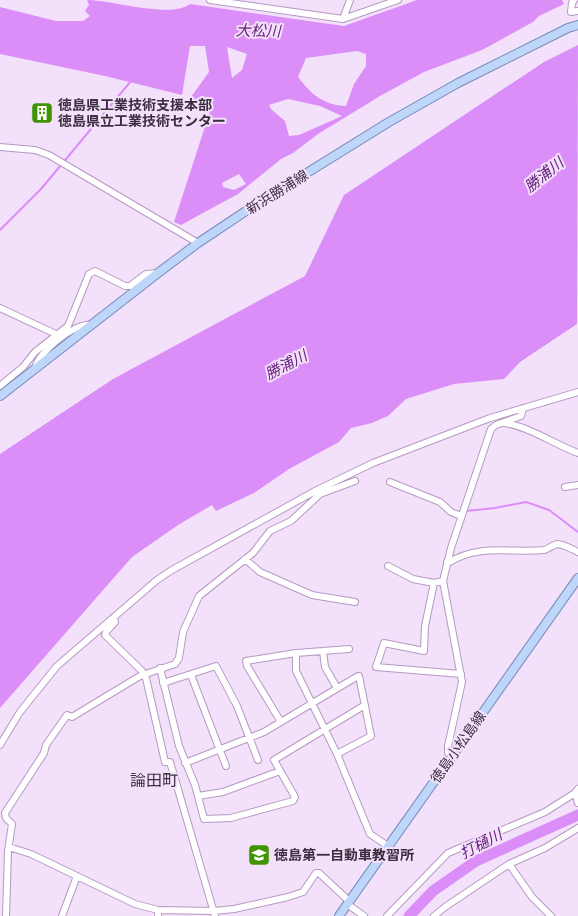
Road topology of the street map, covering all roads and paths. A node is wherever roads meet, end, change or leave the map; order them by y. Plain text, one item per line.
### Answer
1 (210, 0) edge
2 (350, 0) edge
3 (398, 0) edge
4 (574, 0) edge
5 (578, 11) edge
6 (343, 19) junction
7 (578, 25) edge
8 (0, 147) edge
9 (198, 243) junction
10 (158, 272) junction
11 (0, 308) edge
12 (91, 325) junction
13 (60, 336) junction
14 (35, 369) junction
15 (0, 386) edge
16 (578, 392) edge
17 (0, 396) edge
18 (523, 408) junction
19 (480, 423) junction
20 (505, 423) junction
21 (496, 425) junction
22 (578, 454) edge
23 (355, 481) dead end
24 (390, 482) dead end
25 (578, 485) edge
26 (565, 487) dead end
27 (318, 492) junction
28 (462, 516) junction
29 (578, 552) edge
30 (246, 559) junction
31 (447, 562) junction
32 (388, 566) dead end
33 (578, 578) edge
34 (442, 581) junction
35 (434, 583) junction
36 (355, 602) dead end
37 (114, 617) junction
38 (349, 649) dead end
39 (323, 651) junction
40 (296, 653) junction
41 (160, 668) junction
42 (145, 674) junction
43 (461, 674) junction
44 (191, 675) junction
45 (163, 682) junction
46 (337, 688) junction
47 (312, 704) junction
48 (365, 706) junction
49 (281, 722) junction
50 (325, 729) junction
51 (249, 738) junction
52 (0, 745) edge
53 (220, 750) junction
54 (337, 754) junction
55 (452, 755) junction
56 (258, 760) dead end
57 (185, 763) junction
58 (226, 766) dead end
59 (280, 771) junction
60 (576, 793) edge
61 (198, 796) junction
62 (578, 803) edge
63 (578, 828) edge
64 (9, 846) junction
65 (388, 846) junction
66 (509, 864) junction
67 (77, 876) junction
68 (348, 903) junction
69 (158, 913) edge
70 (215, 913) edge
71 (6, 916) edge
72 (62, 916) edge
73 (338, 916) edge
74 (364, 916) edge
75 (387, 916) edge
76 (434, 916) edge
77 (551, 916) edge

1 - 6 street
2 - 6 street
3 - 6 street
4 - 5 street
7 - 9 main road, 新浜勝浦線
8 - 9 street
9 - 10 main road, 新浜勝浦線
10 - 12 main road, 新浜勝浦線
10 - 13 street
11 - 13 street
12 - 13 street
12 - 14 main road, 新浜勝浦線
13 - 14 street
13 - 15 street
14 - 17 main road, 新浜勝浦線
16 - 18 street
18 - 19 street
18 - 20 street
19 - 21 street
19 - 27 street
20 - 21 street
20 - 22 street
21 - 28 street
23 - 27 street
24 - 28 street
25 - 26 street
27 - 30 street
27 - 37 street
28 - 31 street
29 - 31 street
30 - 36 street
30 - 41 street
31 - 34 street
32 - 35 street
33 - 55 main road, 徳島小松島線
34 - 35 street
34 - 43 street
35 - 43 street
37 - 42 street
37 - 52 street
38 - 39 street
39 - 40 street
39 - 46 street
40 - 47 street
40 - 49 street
41 - 42 street
41 - 45 street
42 - 64 street
42 - 70 street
43 - 55 street
44 - 45 street
44 - 51 street
44 - 53 street
45 - 57 street
46 - 47 street
46 - 48 street
47 - 49 street
47 - 50 street
48 - 50 street
48 - 54 street
49 - 51 street
50 - 54 street
50 - 59 street
51 - 53 street
51 - 56 street
53 - 57 street
53 - 58 street
54 - 65 street
55 - 65 main road, 徳島小松島線
57 - 61 street
59 - 61 street
59 - 61 street
60 - 62 street
60 - 75 street
63 - 66 street
64 - 67 street
64 - 71 street
65 - 68 main road, 徳島小松島線
66 - 76 street
66 - 77 street
67 - 69 street
67 - 72 street
68 - 70 street
68 - 73 main road, 徳島小松島線
68 - 74 street
69 - 70 street

